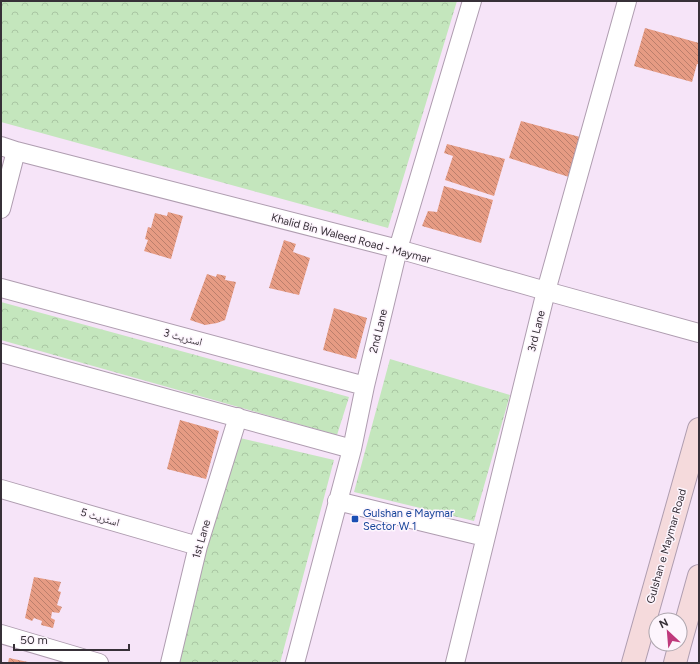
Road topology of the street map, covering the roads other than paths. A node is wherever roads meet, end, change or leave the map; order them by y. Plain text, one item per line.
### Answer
1 (472, 1) edge
2 (627, 1) edge
3 (8, 148) edge
4 (1, 209) edge
5 (398, 249) junction
6 (1, 288) edge
7 (546, 292) junction
8 (699, 333) edge
9 (1, 353) edge
10 (364, 386) junction
11 (238, 417) junction
12 (699, 429) edge
13 (352, 449) junction
14 (1, 488) edge
15 (337, 501) junction
16 (485, 537) junction
17 (198, 546) junction
18 (699, 576) edge
19 (688, 615) edge
20 (1, 634) edge
21 (678, 652) edge
22 (99, 663) edge
23 (170, 663) edge
24 (295, 663) edge
25 (456, 663) edge
26 (633, 663) edge
27 (675, 663) edge

1 - 5 street, 2nd Lane
2 - 7 street, 3rd Lane
3 - 4 street
3 - 5 street, Khalid Bin Waleed Road - Maymar
5 - 7 street, Khalid Bin Waleed Road - Maymar
5 - 10 street, 2nd Lane
6 - 10 street, اسٹریٹ 3
7 - 8 street, Khalid Bin Waleed Road - Maymar
7 - 16 street, 3rd Lane
9 - 11 street
10 - 13 street, 2nd Lane
11 - 13 street
11 - 17 street, 1st Lane
12 - 26 main road, Gulshan e Maymar Road
13 - 15 street, 2nd Lane
14 - 17 street, اسٹریٹ 5
15 - 16 street
15 - 24 street, 2nd Lane
16 - 25 street, 3rd Lane
17 - 23 street, 1st Lane
18 - 19 main road
20 - 22 street
21 - 27 main road

